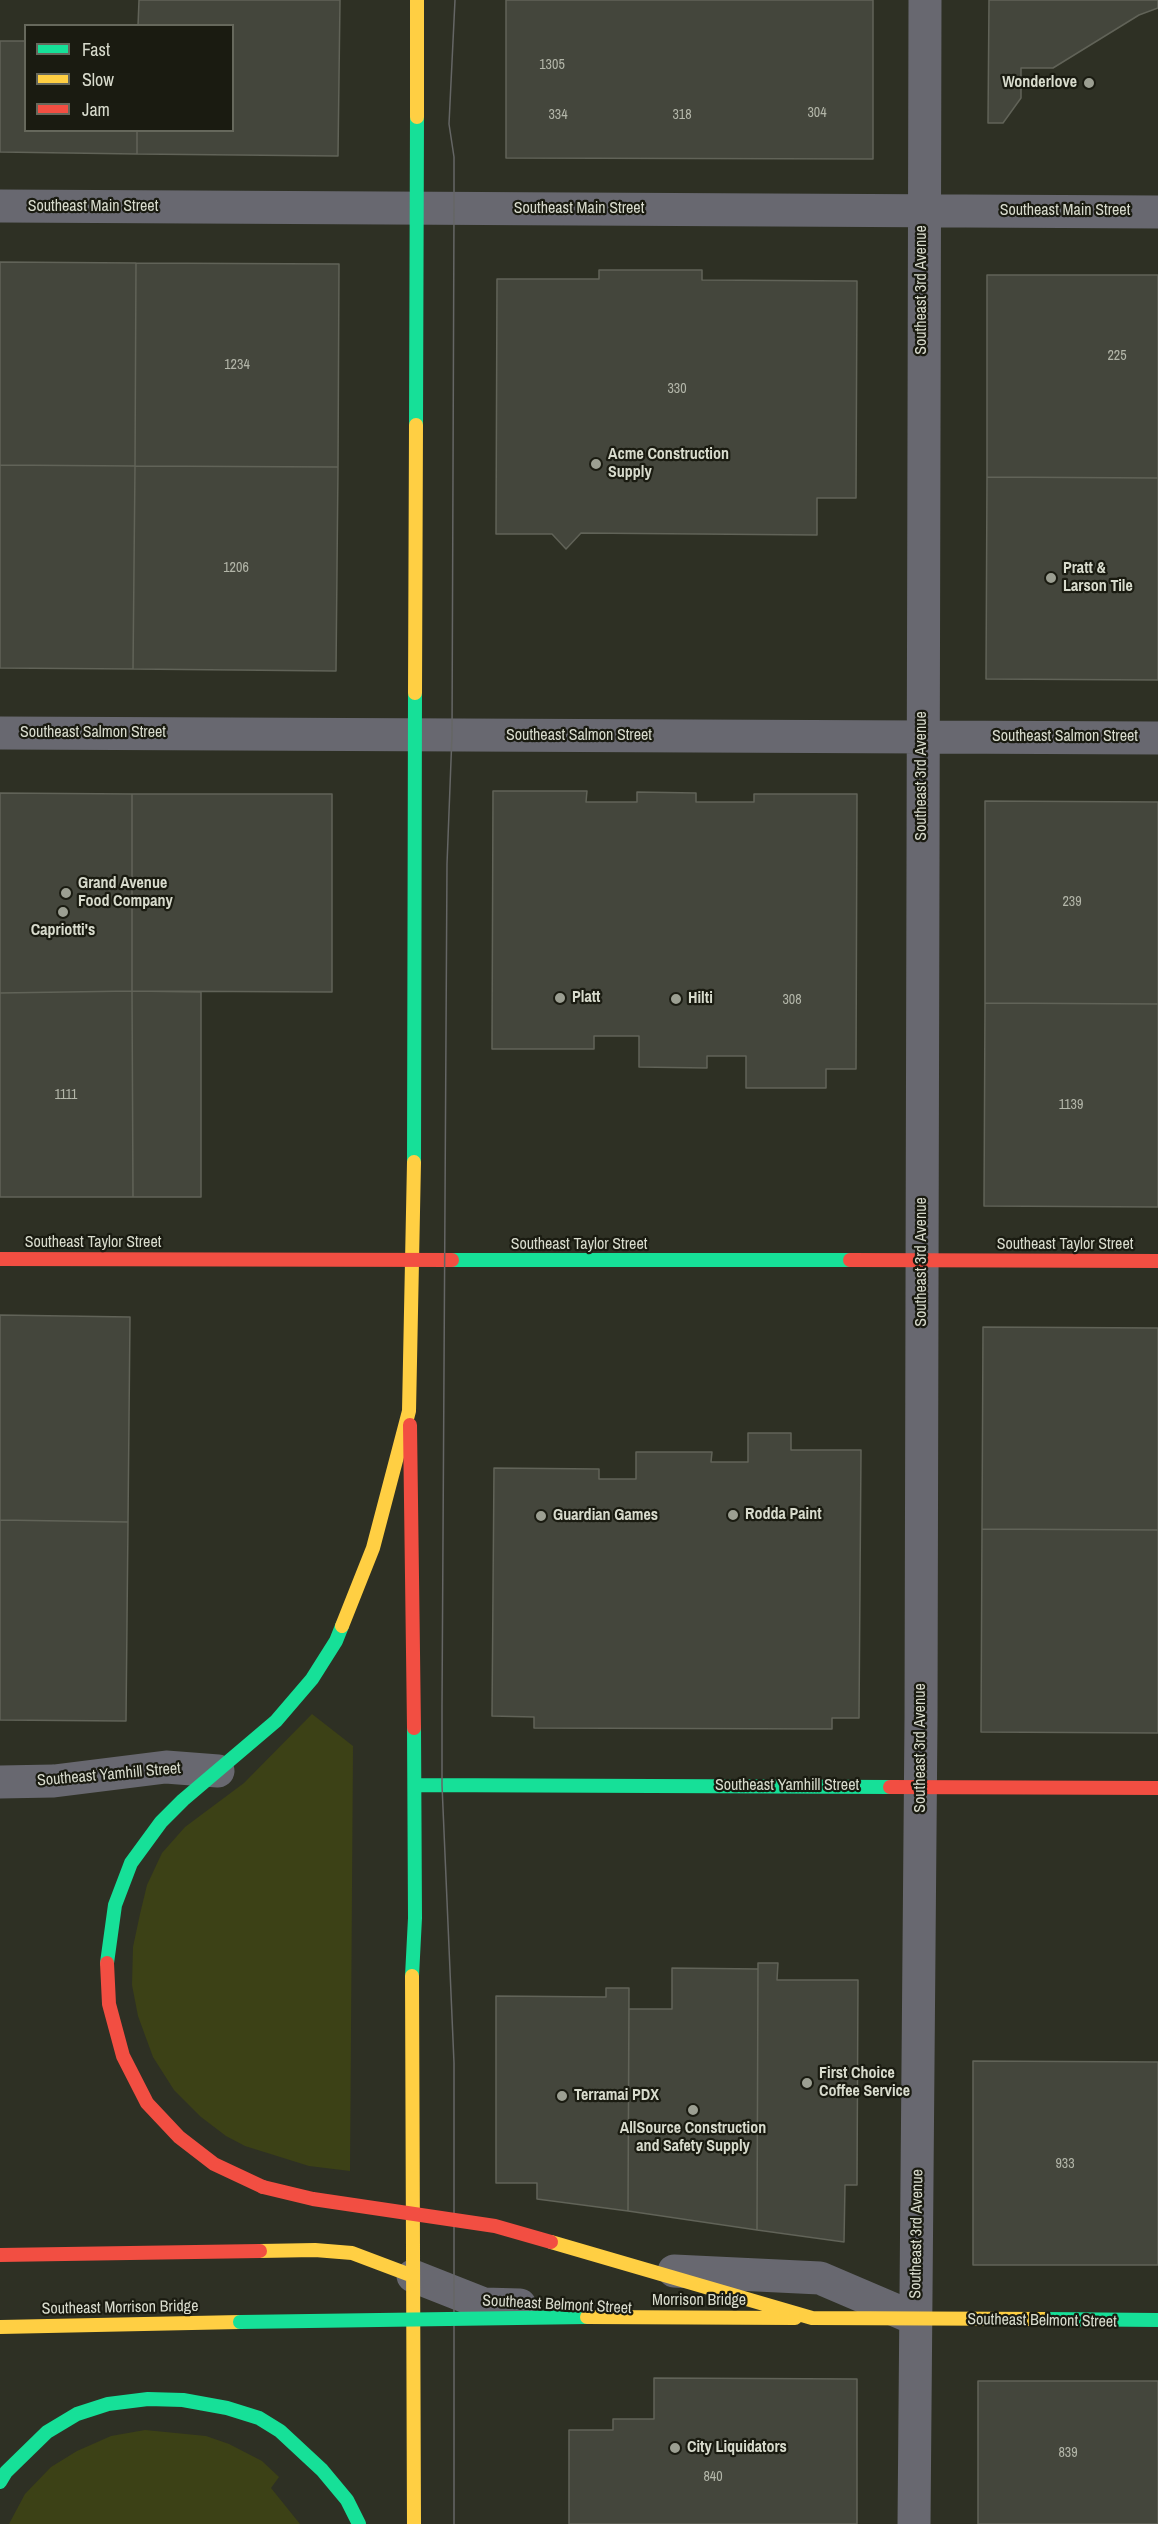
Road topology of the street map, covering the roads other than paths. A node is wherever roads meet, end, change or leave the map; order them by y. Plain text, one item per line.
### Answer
1 (417, 0) edge
2 (925, 0) edge
3 (0, 206) edge
4 (415, 208) junction
5 (922, 211) junction
6 (1158, 212) edge
7 (0, 733) edge
8 (413, 735) junction
9 (922, 737) junction
10 (1158, 738) edge
11 (0, 1259) edge
12 (412, 1261) junction
13 (922, 1261) junction
14 (1158, 1262) edge
15 (409, 1411) junction
16 (218, 1771) junction
17 (0, 1782) edge
18 (415, 1785) junction
19 (920, 1787) junction
20 (1158, 1788) edge
21 (412, 2226) junction
22 (0, 2255) edge
23 (413, 2276) junction
24 (812, 2318) junction
25 (916, 2319) junction
26 (1158, 2321) edge
27 (240, 2322) joint
28 (0, 2327) edge
29 (0, 2482) edge
30 (358, 2524) edge
31 (414, 2524) edge
32 (914, 2524) edge

1 - 4 main road
2 - 5 street, Southeast 3rd Avenue
3 - 4 street, Southeast Main Street
4 - 5 street, Southeast Main Street
4 - 8 main road
5 - 6 street, Southeast Main Street
5 - 9 street, Southeast 3rd Avenue
7 - 8 street, Southeast Salmon Street
8 - 9 street, Southeast Salmon Street
8 - 12 main road
9 - 10 street, Southeast Salmon Street
9 - 13 street, Southeast 3rd Avenue
11 - 12 main road, Southeast Taylor Street
12 - 13 main road, Southeast Taylor Street
12 - 15 main road
13 - 14 main road, Southeast Taylor Street
13 - 19 street, Southeast 3rd Avenue
15 - 16 main road
15 - 18 main road
16 - 17 street, Southeast Yamhill Street
16 - 24 main road, bridge
18 - 19 main road, Southeast Yamhill Street
18 - 21 main road
19 - 20 main road, Southeast Yamhill Street
19 - 25 street, Southeast 3rd Avenue
21 - 23 main road
21 - 25 street
22 - 23 main road, Southeast Belmont Street
23 - 25 street, Southeast Belmont Street
23 - 31 main road
24 - 26 main road, Morrison Bridge, bridge
24 - 27 main road, Morrison Bridge, bridge
25 - 26 street, Southeast Belmont Street
25 - 32 street, Southeast 3rd Avenue
27 - 28 main road, Southeast Morrison Bridge
29 - 30 main road

